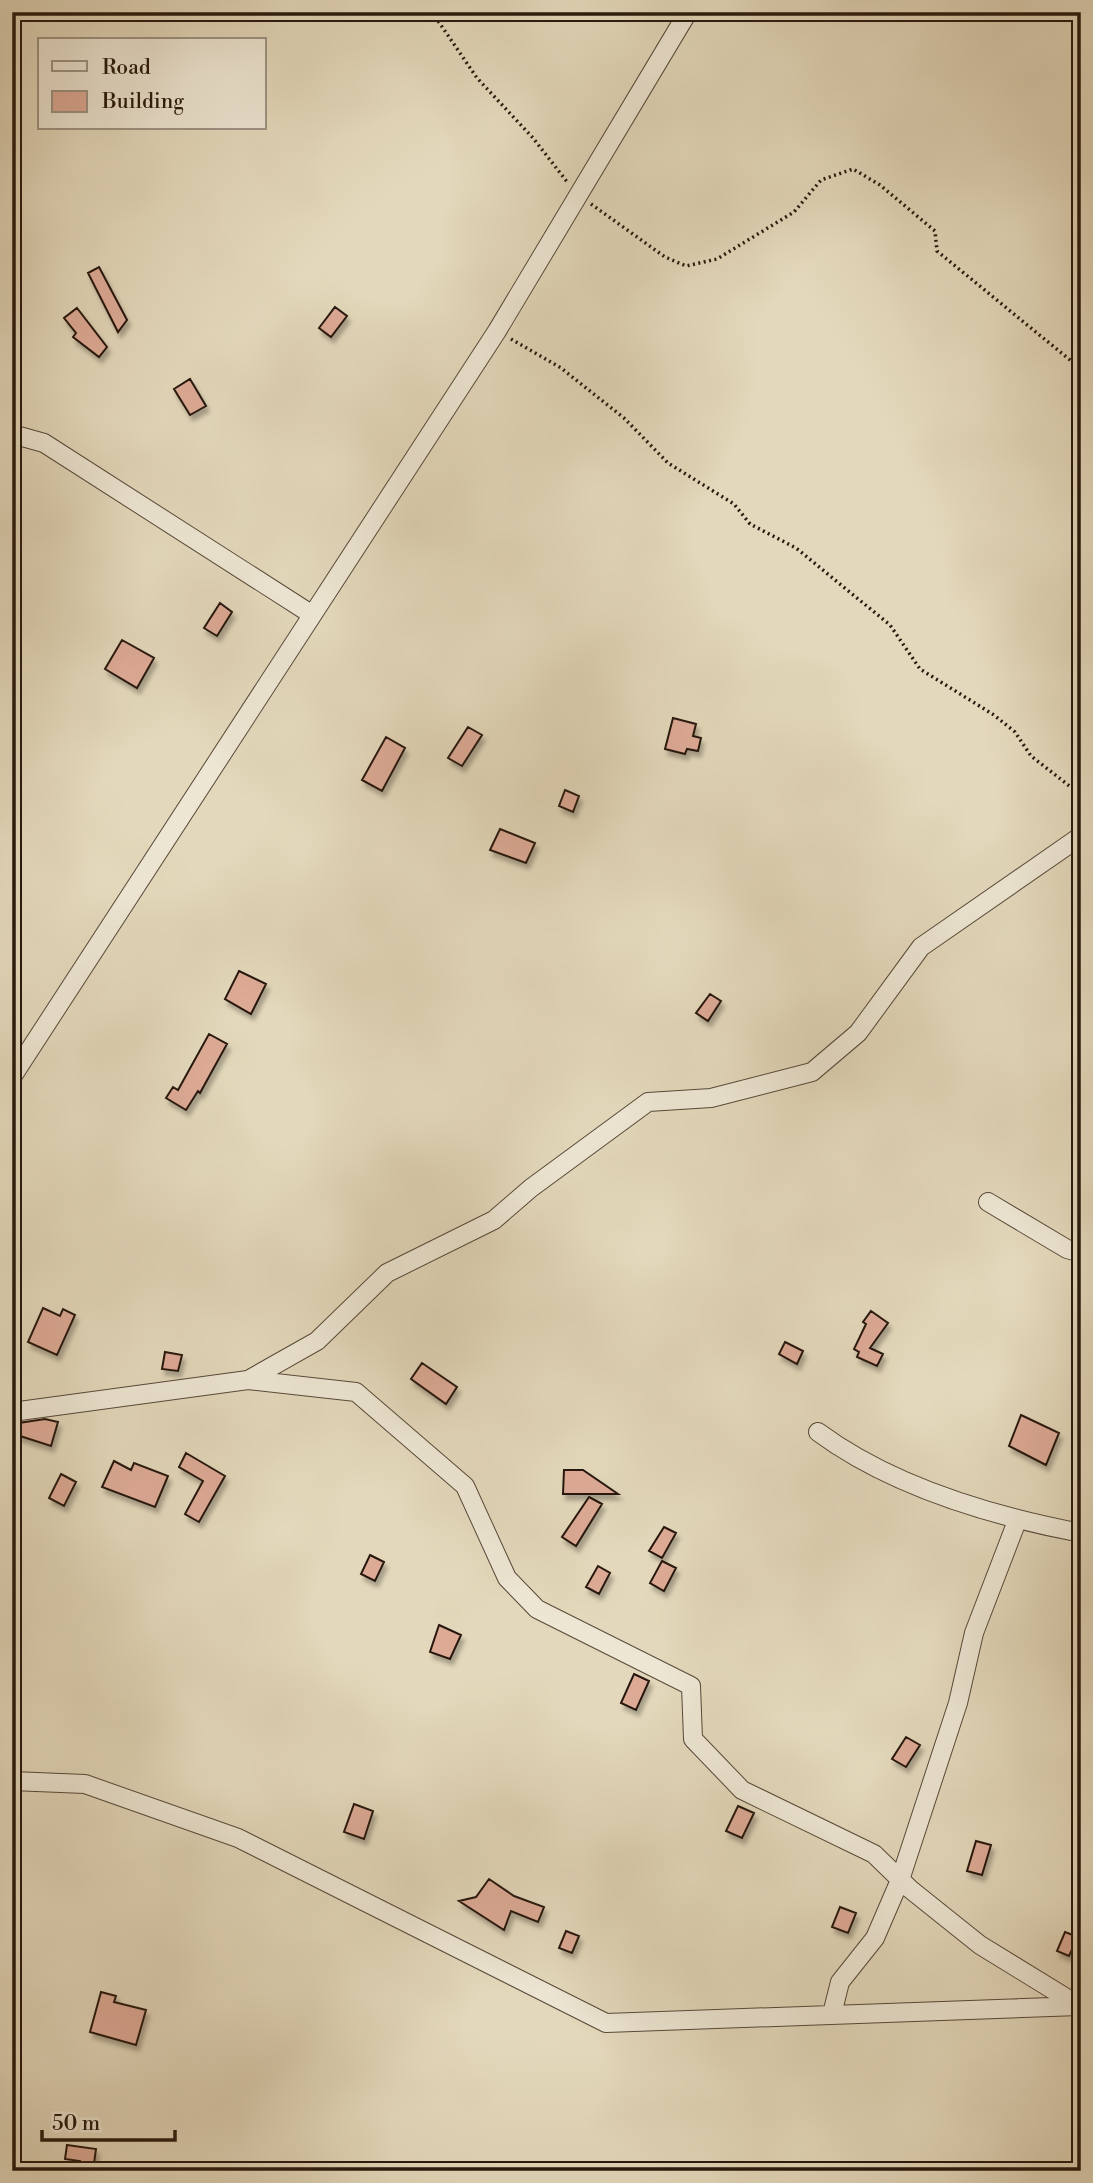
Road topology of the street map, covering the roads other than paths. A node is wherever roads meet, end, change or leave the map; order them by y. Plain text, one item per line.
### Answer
1 (688, 12) edge
2 (12, 434) edge
3 (311, 614) junction
4 (1081, 836) edge
5 (12, 1077) edge
6 (988, 1202) dead end
7 (1081, 1253) edge
8 (248, 1380) junction
9 (12, 1412) edge
10 (818, 1432) dead end
11 (1017, 1521) junction
12 (1081, 1533) edge
13 (12, 1781) edge
14 (900, 1880) junction
15 (1080, 2007) edge
16 (832, 2014) junction

1 - 3 street
2 - 3 street
3 - 5 street
4 - 8 street
6 - 7 street
8 - 9 street
8 - 14 street
10 - 11 street
11 - 12 street
11 - 14 street
13 - 16 street
14 - 15 street
14 - 16 street
15 - 16 street

